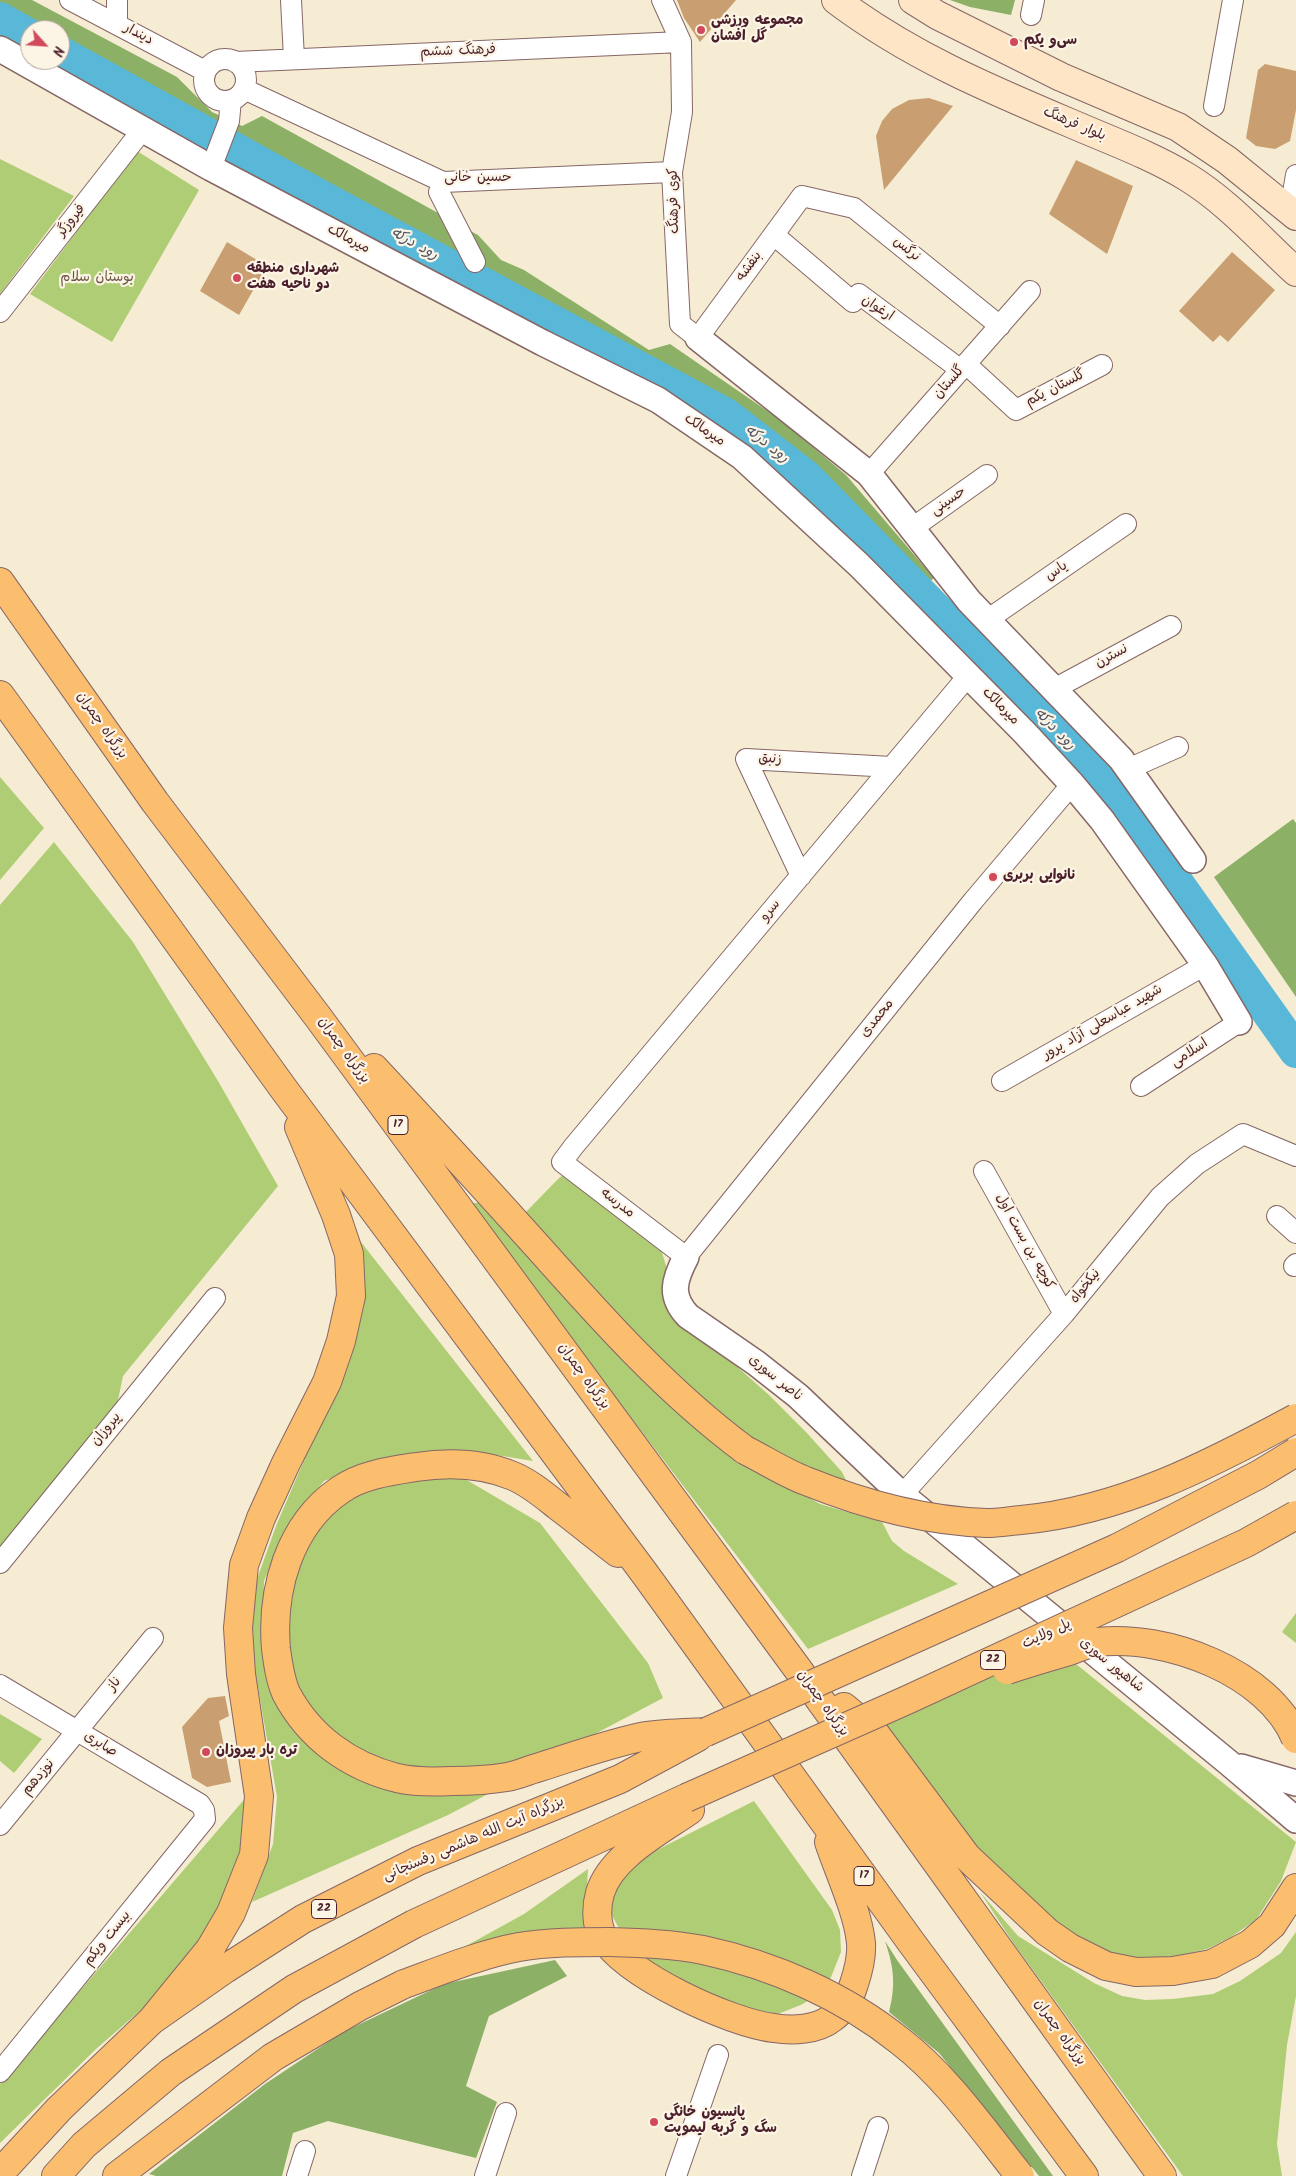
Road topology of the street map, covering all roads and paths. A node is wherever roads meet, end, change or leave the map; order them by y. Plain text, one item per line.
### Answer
1 (70, 0) edge
2 (117, 0) edge
3 (291, 0) edge
4 (662, 0) edge
5 (836, 0) edge
6 (912, 0) edge
7 (1233, 0) edge
8 (117, 24) junction
9 (681, 42) junction
10 (0, 49) edge
11 (294, 59) junction
12 (235, 62) junction
13 (205, 71) junction
14 (237, 94) junction
15 (1214, 106) dead end
16 (144, 129) junction
17 (215, 159) junction
18 (672, 172) junction
19 (1296, 175) edge
20 (443, 182) junction
21 (802, 196) joint
22 (1293, 213) edge
23 (774, 235) junction
24 (474, 262) dead end
25 (1296, 272) edge
26 (1030, 291) dead end
27 (0, 312) edge
28 (1000, 326) junction
29 (698, 338) junction
30 (1102, 365) dead end
31 (963, 367) junction
32 (869, 474) junction
33 (987, 475) dead end
34 (1126, 524) dead end
35 (911, 528) junction
36 (0, 582) edge
37 (987, 620) junction
38 (1171, 626) dead end
39 (968, 676) junction
40 (1054, 689) junction
41 (0, 695) edge
42 (1178, 747) dead end
43 (892, 767) junction
44 (1128, 769) junction
45 (1072, 784) junction
46 (1194, 860) dead end
47 (801, 876) junction
48 (1205, 965) junction
49 (318, 1017) junction
50 (1239, 1022) joint
51 (1002, 1081) dead end
52 (1141, 1086) dead end
53 (283, 1088) junction
54 (574, 1146) joint
55 (1296, 1156) edge
56 (984, 1171) dead end
57 (1277, 1216) dead end
58 (1296, 1233) edge
59 (686, 1258) junction
60 (215, 1298) dead end
61 (1064, 1314) junction
62 (1296, 1418) edge
63 (1296, 1452) edge
64 (902, 1495) junction
65 (1296, 1515) edge
66 (0, 1563) edge
67 (645, 1574) junction
68 (153, 1638) dead end
69 (797, 1668) junction
70 (0, 1685) edge
71 (907, 1700) junction
72 (78, 1731) junction
73 (706, 1732) junction
74 (1296, 1739) edge
75 (1229, 1763) junction
76 (753, 1768) junction
77 (1296, 1784) edge
78 (200, 1804) joint
79 (818, 1812) junction
80 (1292, 1818) edge
81 (0, 1825) edge
82 (1296, 1888) edge
83 (152, 2020) junction
84 (718, 2055) dead end
85 (3, 2063) edge
86 (506, 2113) dead end
87 (878, 2127) dead end
88 (305, 2151) dead end
89 (0, 2173) edge
90 (57, 2175) edge
91 (117, 2176) edge
92 (297, 2176) edge
93 (486, 2176) edge
94 (676, 2176) edge
95 (862, 2176) edge
96 (1020, 2176) edge
97 (1084, 2176) edge
98 (1162, 2176) edge

1 - 8 street, دیندار
2 - 8 street
3 - 11 street
4 - 9 street, کوی فرهنگ
5 - 25 main road, بلوار فرهنگ
6 - 22 main road
7 - 15 street
8 - 13 street, دیندار
9 - 11 street, فرهنگ ششم
9 - 18 street, کوی فرهنگ
10 - 16 street, میرمالک
11 - 12 street, فرهنگ ششم
12 - 13 street
12 - 14 street
13 - 14 street
14 - 17 street
14 - 20 street, حسین خانی
16 - 17 street, میرمالک
16 - 27 street, فیروزگر
17 - 39 street, میرمالک
18 - 20 street, حسین خانی
18 - 29 street, کوی فرهنگ
19 - 22 street
20 - 24 street
21 - 23 street, بنفشه
21 - 28 street, نرگس
23 - 29 street, بنفشه
23 - 31 street, ارغوان
26 - 28 street, گلستان
28 - 31 street, گلستان
29 - 32 street
30 - 31 street, گلستان یکم
31 - 32 street, گلستان
32 - 35 street
33 - 35 street, حسینی
34 - 37 street, یاس
35 - 37 street
36 - 49 highway, بزرگراه چمران / 17
37 - 40 street
38 - 40 street, نسترن
39 - 43 street, سرو
39 - 45 street, میرمالک
40 - 44 street
41 - 53 highway, 17
42 - 44 street
43 - 47 street, سرو
43 - 47 street, زنبق
44 - 46 street
45 - 48 street, میرمالک
45 - 59 street, محمدی
47 - 54 street, سرو
48 - 50 street, میرمالک
48 - 51 street, شهید عباسعلی آزاد پرور
49 - 62 highway, bridge
49 - 69 highway, بزرگراه چمران / 17
50 - 52 street, اسلامی
53 - 67 highway, 17
53 - 83 highway
54 - 59 street, مدرسه
55 - 61 street, نیکخواه
56 - 61 street, کوچه بن بست اول
57 - 58 street
59 - 64 street, ناصر سوری
60 - 66 street, پیروزان
61 - 64 street, نیکخواه
63 - 73 highway, 22, bridge
64 - 75 street, شاهپور سوری
65 - 71 highway, پل ولایت / 22, bridge
67 - 73 highway
67 - 79 highway, 17
68 - 72 street, ناز
69 - 82 highway
69 - 98 highway, بزرگراه چمران / 17
70 - 72 street, صابری
71 - 74 highway, bridge
71 - 76 highway, پل ولایت / 22, bridge
72 - 78 street, صابری
72 - 81 street, نوزدهم
73 - 83 highway, بزرگراه آیت الله هاشمی رفسنجانی / 22
75 - 77 street
75 - 80 street, شاهپور سوری
76 - 79 highway
76 - 90 highway, پل ولایت / 22, bridge
77 - 80 street
78 - 85 street, بیست ویکم
79 - 97 highway, 17
83 - 89 highway, بزرگراه آیت الله هاشمی رفسنجانی / 22
84 - 94 street
86 - 93 street
87 - 95 street
88 - 92 street
91 - 96 highway, bridge

